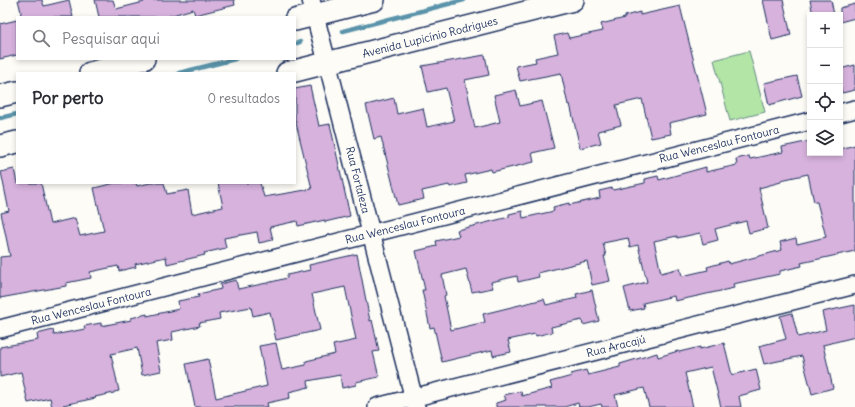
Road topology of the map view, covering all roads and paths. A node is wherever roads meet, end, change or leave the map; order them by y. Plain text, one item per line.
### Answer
1 (374, 0) edge
2 (573, 0) edge
3 (313, 8) edge
4 (296, 19) edge
5 (140, 60) edge
6 (327, 63) junction
7 (94, 72) edge
8 (291, 72) edge
9 (16, 92) edge
10 (0, 96) edge
11 (855, 109) edge
12 (843, 112) edge
13 (807, 122) edge
14 (16, 142) edge
15 (0, 146) edge
16 (371, 234) junction
17 (855, 285) edge
18 (0, 330) edge
19 (415, 402) edge
20 (377, 407) edge

1 - 3 street
2 - 6 street, Avenida Lupicínio Rodrigues
3 - 4 street
3 - 6 street, Rua Fortaleza
5 - 7 street
6 - 8 street, Avenida Lupicínio Rodrigues
6 - 16 street, Rua Fortaleza
9 - 10 street
11 - 12 street
13 - 16 street, Rua Wenceslau Fontoura
14 - 15 street
16 - 18 street, Rua Wenceslau Fontoura
16 - 19 street, Rua Fortaleza
17 - 19 street, Rua Aracajú
19 - 20 street, Rua Aracajú

